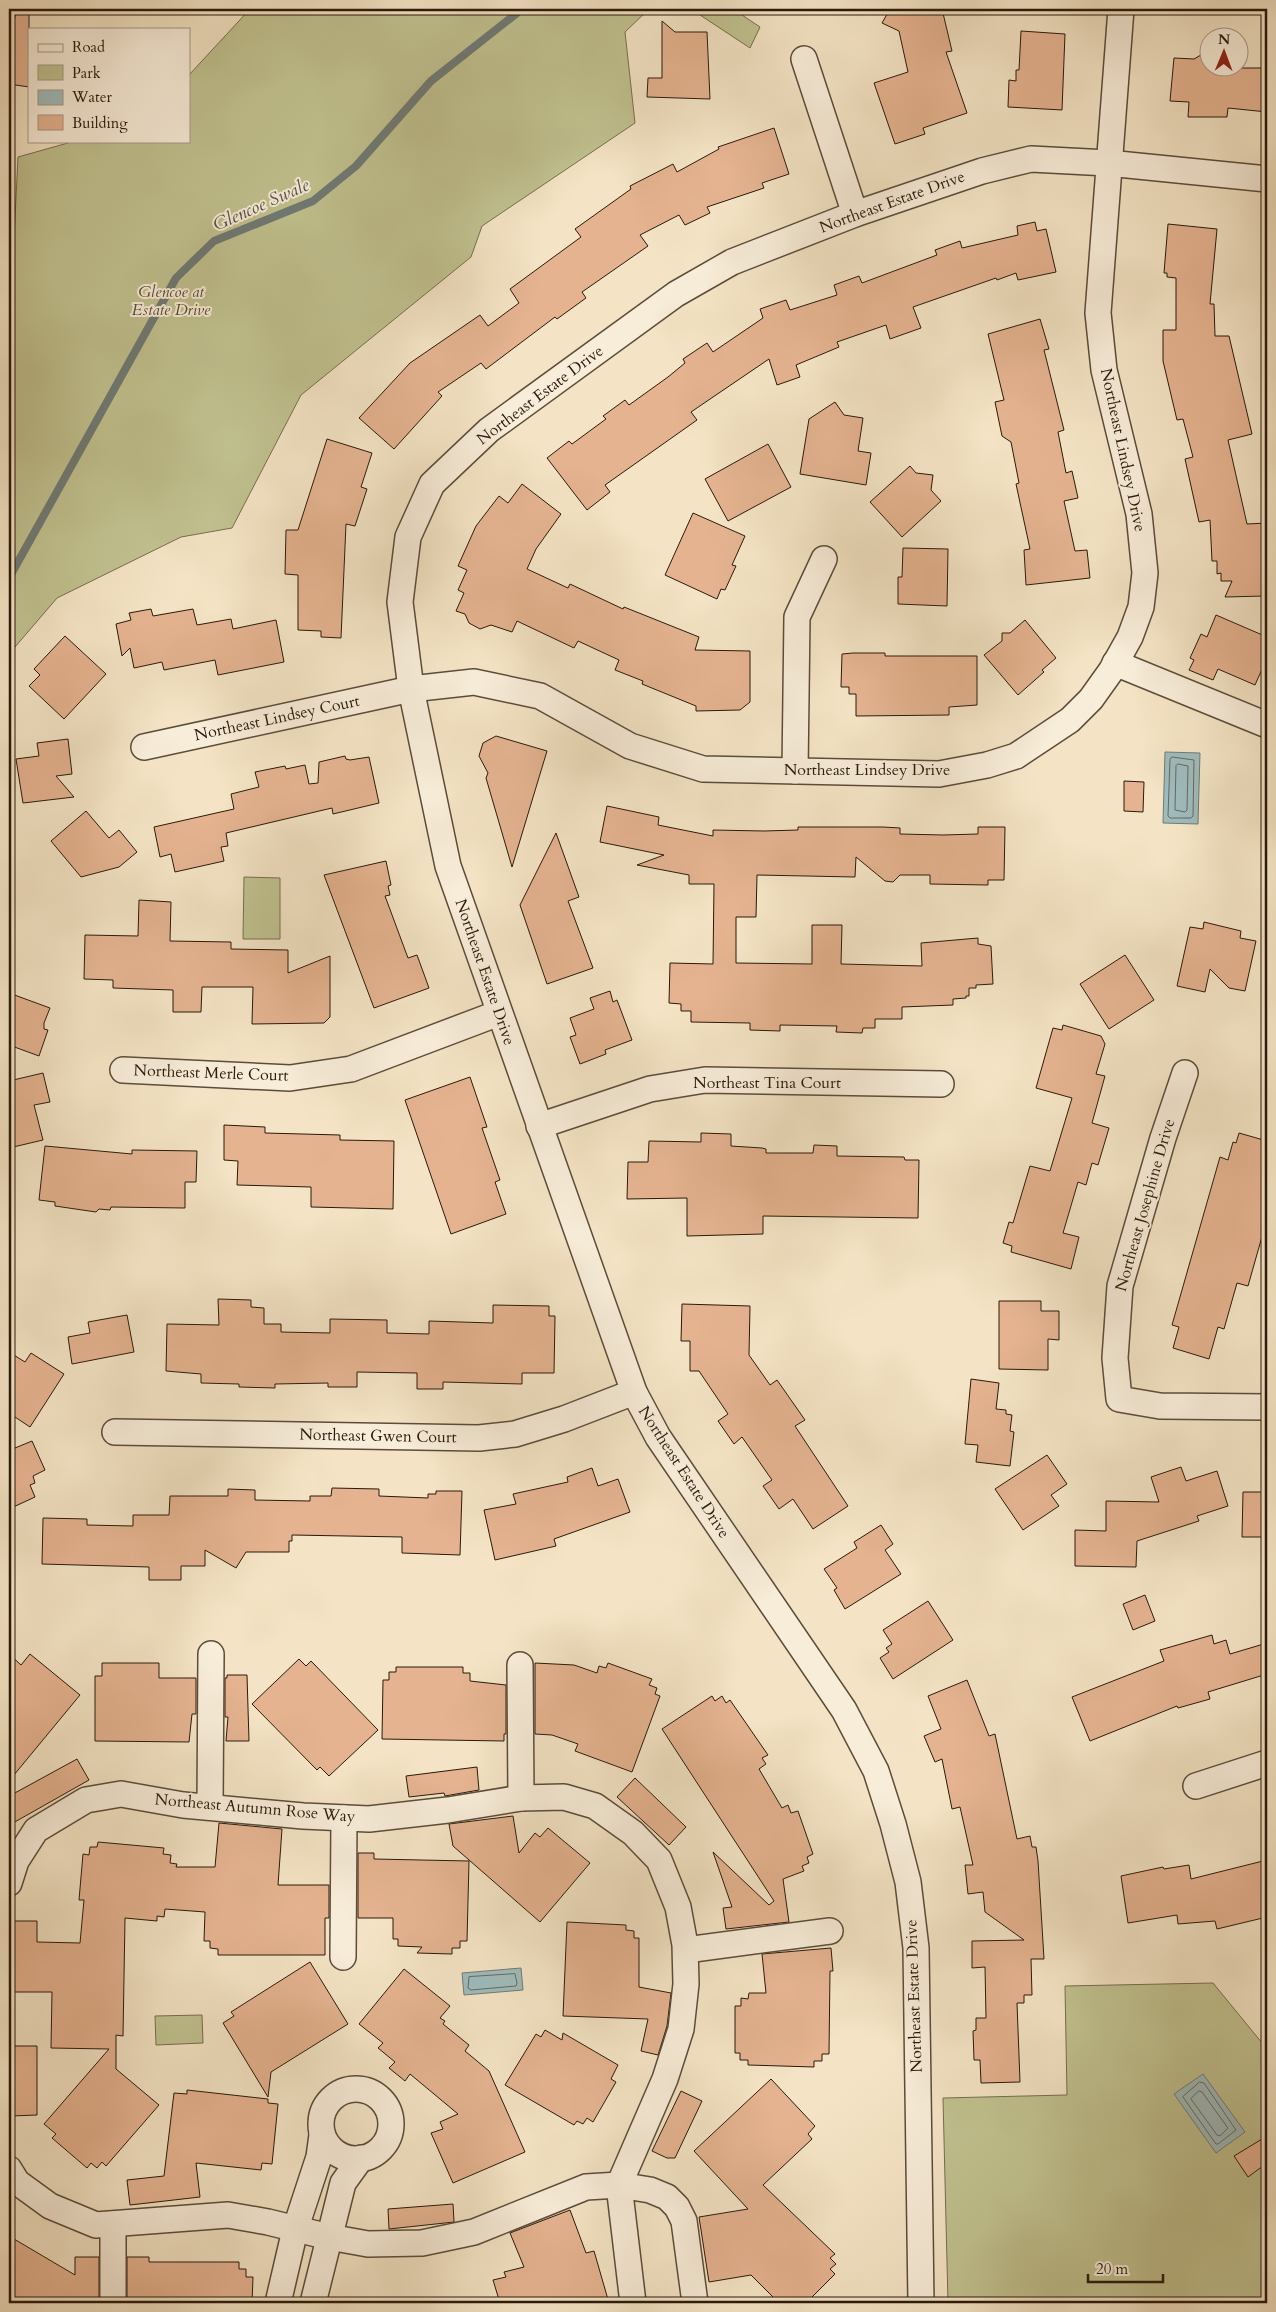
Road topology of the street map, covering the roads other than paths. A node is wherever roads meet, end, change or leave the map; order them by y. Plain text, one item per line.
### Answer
1 (1121, 9) edge
2 (804, 59) dead end
3 (1108, 164) junction
4 (1267, 179) edge
5 (855, 214) junction
6 (824, 559) dead end
7 (1115, 663) junction
8 (411, 689) junction
9 (1267, 725) edge
10 (144, 747) dead end
11 (795, 771) junction
12 (499, 1013) junction
13 (123, 1070) dead end
14 (1185, 1073) dead end
15 (941, 1084) dead end
16 (539, 1126) junction
17 (634, 1392) junction
18 (1267, 1407) edge
19 (115, 1432) dead end
20 (211, 1654) dead end
21 (520, 1665) dead end
22 (1267, 1763) edge
23 (1196, 1786) dead end
24 (521, 1798) junction
25 (210, 1807) junction
26 (344, 1818) junction
27 (9, 1883) edge
28 (830, 1931) dead end
29 (686, 1950) junction
30 (342, 1957) dead end
31 (322, 2135) junction
32 (361, 2158) junction
33 (9, 2169) edge
34 (618, 2184) junction
35 (113, 2224) junction
36 (295, 2230) junction
37 (329, 2238) junction
38 (113, 2303) edge
39 (278, 2303) edge
40 (313, 2303) edge
41 (634, 2303) edge
42 (695, 2303) edge
43 (921, 2303) edge

1 - 3 street, Northeast Lindsey Drive
2 - 5 street
3 - 4 street, Northeast Estate Drive
3 - 5 street, Northeast Estate Drive
3 - 7 street, Northeast Lindsey Drive
5 - 8 street, Northeast Estate Drive
6 - 11 street
7 - 9 street
7 - 11 street, Northeast Lindsey Drive
8 - 10 street, Northeast Lindsey Court
8 - 11 street, Northeast Lindsey Drive
8 - 12 street, Northeast Estate Drive
12 - 13 street, Northeast Merle Court
12 - 16 street, Northeast Estate Drive
14 - 18 street, Northeast Josephine Drive
15 - 16 street, Northeast Tina Court
16 - 17 street, Northeast Estate Drive
17 - 19 street, Northeast Gwen Court
17 - 43 street, Northeast Estate Drive
20 - 25 street
21 - 24 street
22 - 23 street
24 - 26 street, Northeast Autumn Rose Way
24 - 29 street, Northeast Autumn Rose Way
25 - 26 street, Northeast Autumn Rose Way
25 - 27 street, Northeast Autumn Rose Way
26 - 30 street
28 - 29 street
29 - 34 street, Northeast Autumn Rose Way
31 - 32 street
31 - 32 street
31 - 36 street
32 - 37 street
33 - 35 street
34 - 37 street
34 - 41 street
34 - 42 street
35 - 36 street
35 - 38 street
36 - 37 street
36 - 39 street
37 - 40 street

